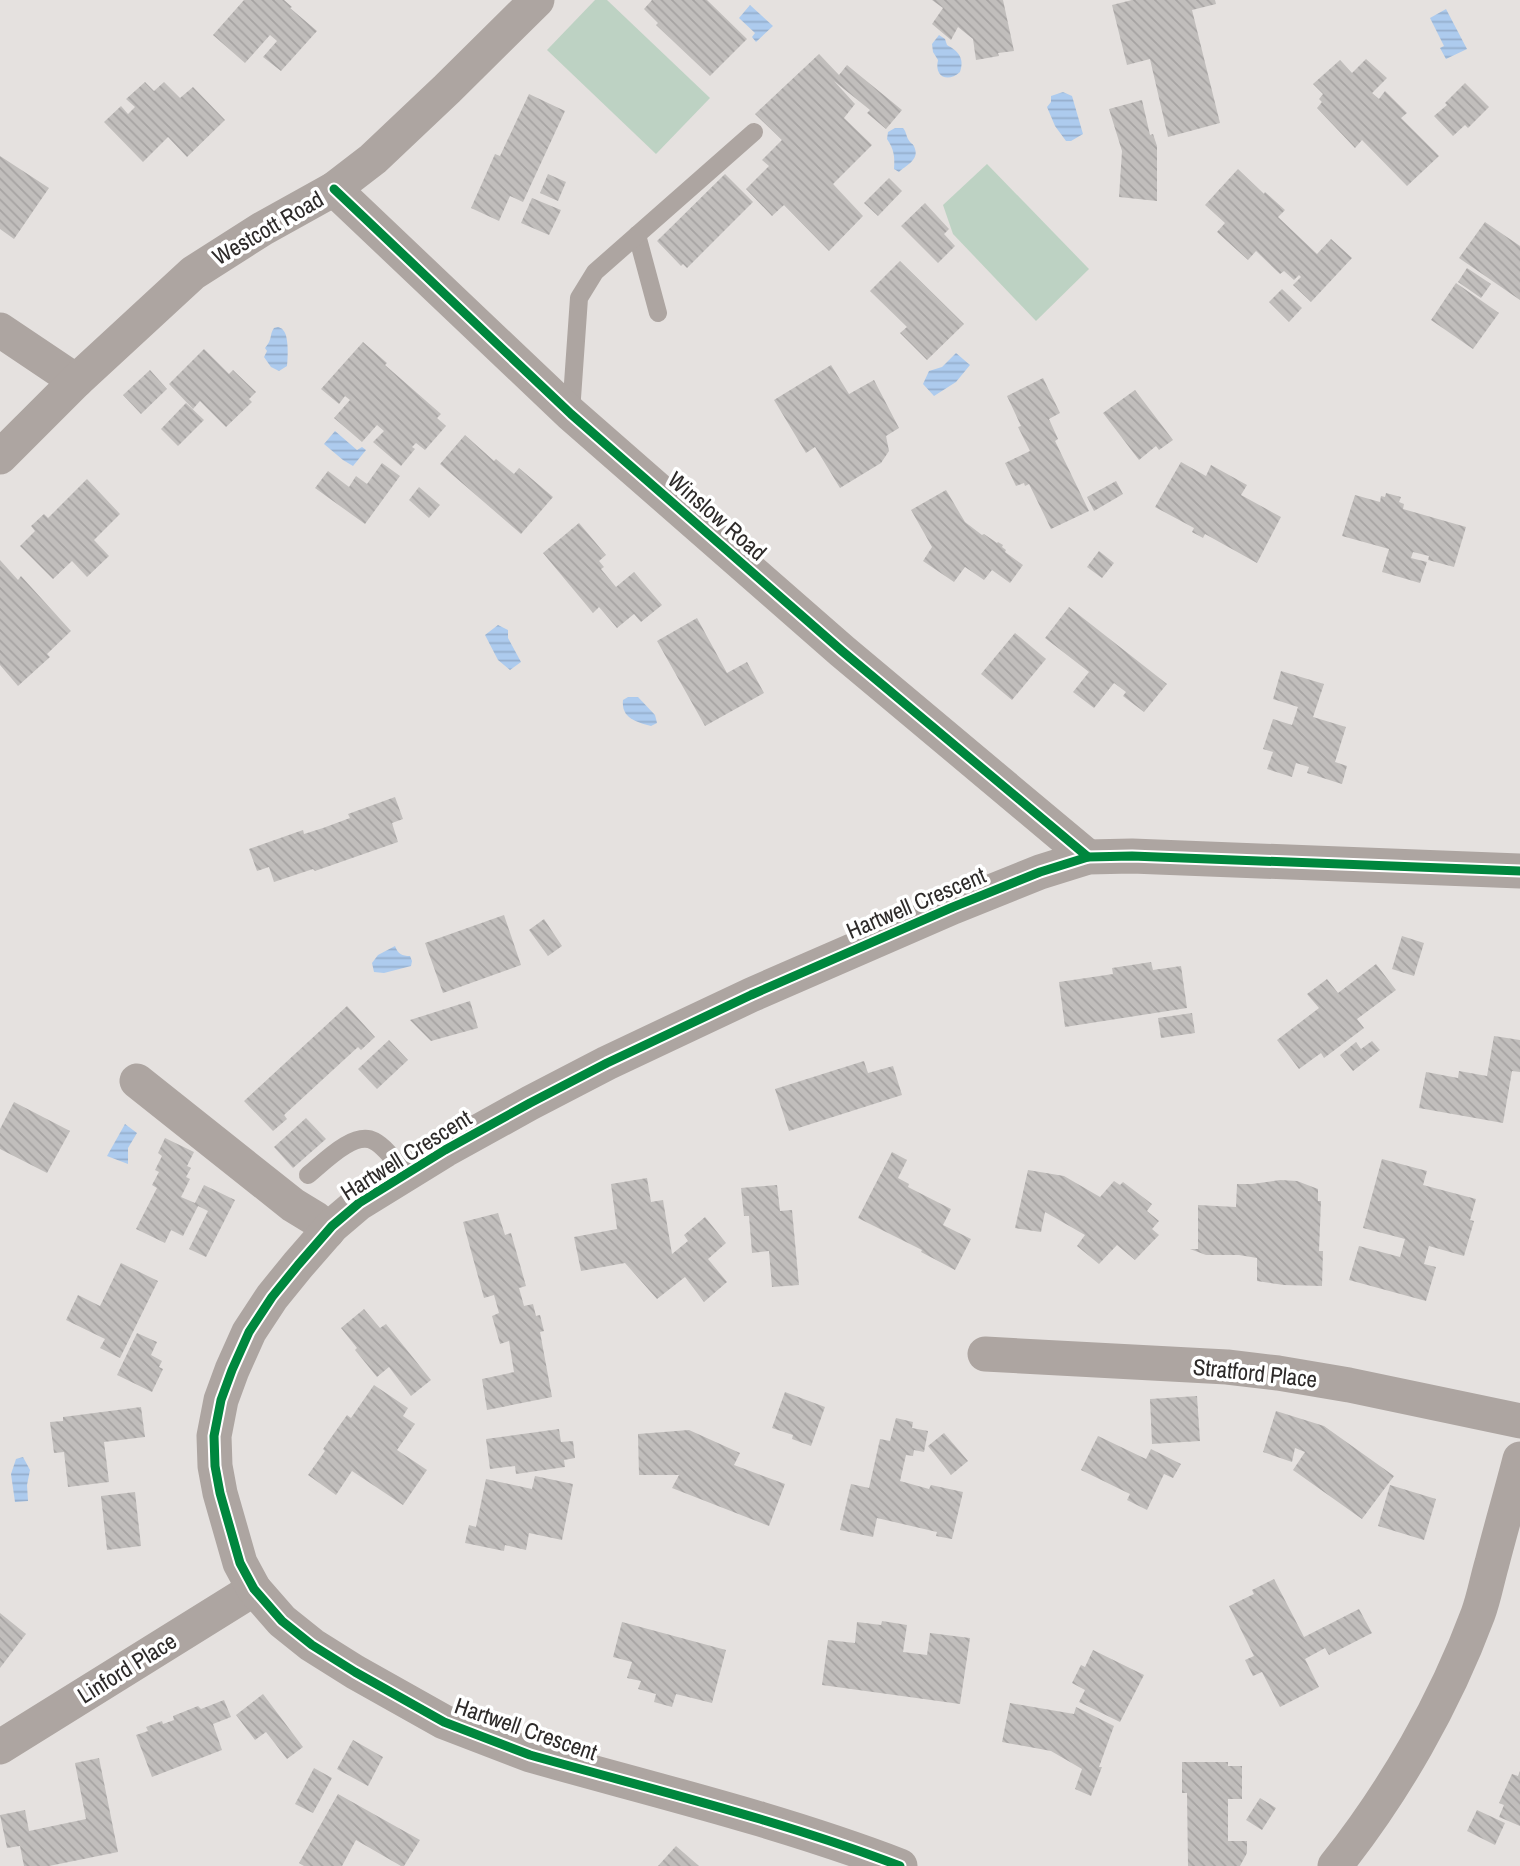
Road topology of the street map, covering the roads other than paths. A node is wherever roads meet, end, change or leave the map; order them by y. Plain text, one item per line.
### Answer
1 (537, 0) edge
2 (754, 132) dead end
3 (334, 189) junction
4 (637, 235) junction
5 (658, 313) dead end
6 (0, 330) edge
7 (76, 382) junction
8 (571, 414) junction
9 (0, 457) edge
10 (1088, 857) junction
11 (1520, 871) edge
12 (137, 1081) dead end
13 (405, 1174) junction
14 (308, 1175) dead end
15 (327, 1232) junction
16 (985, 1354) dead end
17 (1520, 1421) edge
18 (1520, 1459) edge
19 (254, 1589) junction
20 (0, 1747) edge
21 (900, 1866) edge
22 (1335, 1866) edge

1 - 3 street, Westcott Road
2 - 4 lane
3 - 7 street, Westcott Road
3 - 8 street, Winslow Road
4 - 5 lane
4 - 8 lane
6 - 7 street
7 - 9 street, Westcott Road
8 - 10 street, Winslow Road
10 - 11 street, Hartwell Crescent
10 - 13 street, Hartwell Crescent
12 - 15 street
13 - 14 lane
13 - 15 street, Hartwell Crescent
15 - 19 street, Hartwell Crescent
16 - 17 street, Stratford Place
18 - 22 street
19 - 20 street, Linford Place
19 - 21 street, Hartwell Crescent

